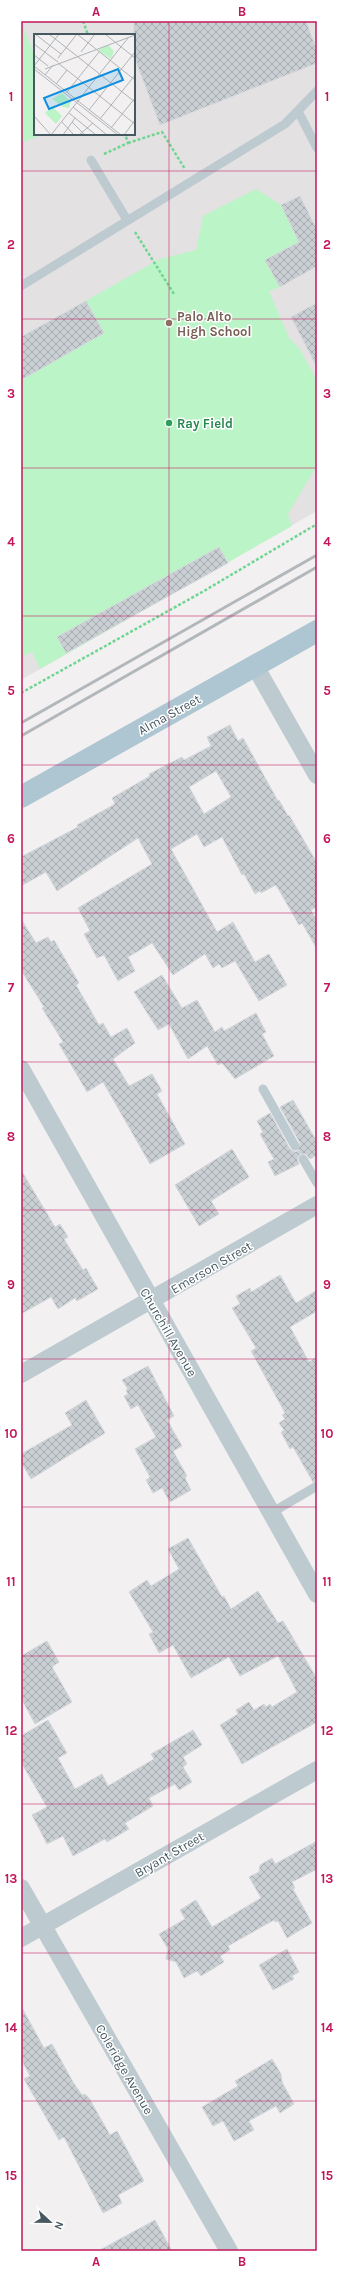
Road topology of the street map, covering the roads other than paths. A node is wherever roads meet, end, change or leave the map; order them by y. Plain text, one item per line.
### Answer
1 (317, 91) edge
2 (298, 111) junction
3 (317, 148) edge
4 (91, 160) road end
5 (128, 220) junction
6 (21, 286) edge
7 (317, 631) edge
8 (255, 666) junction
9 (317, 775) edge
10 (21, 798) edge
11 (21, 1069) edge
12 (263, 1089) dead end
13 (295, 1146) dead end
14 (303, 1159) dead end
15 (317, 1184) edge
16 (317, 1205) edge
17 (151, 1301) junction
18 (21, 1374) edge
19 (317, 1486) edge
20 (271, 1513) junction
21 (317, 1594) edge
22 (317, 1770) edge
23 (21, 1888) edge
24 (43, 1926) junction
25 (21, 1938) edge
26 (229, 2251) edge

1 - 2 lane
2 - 3 lane
2 - 5 lane
4 - 5 lane
5 - 6 lane
7 - 8 main road, Alma Street
8 - 9 street
8 - 10 main road, Alma Street
11 - 17 street, Churchill Avenue
12 - 13 lane
14 - 15 lane
16 - 17 street, Emerson Street
17 - 18 street, Emerson Street
17 - 20 street, Churchill Avenue
19 - 20 lane
20 - 21 street, Churchill Avenue
22 - 24 street, Bryant Street
23 - 24 street, Coleridge Avenue
24 - 25 street, Bryant Street
24 - 26 street, Coleridge Avenue

